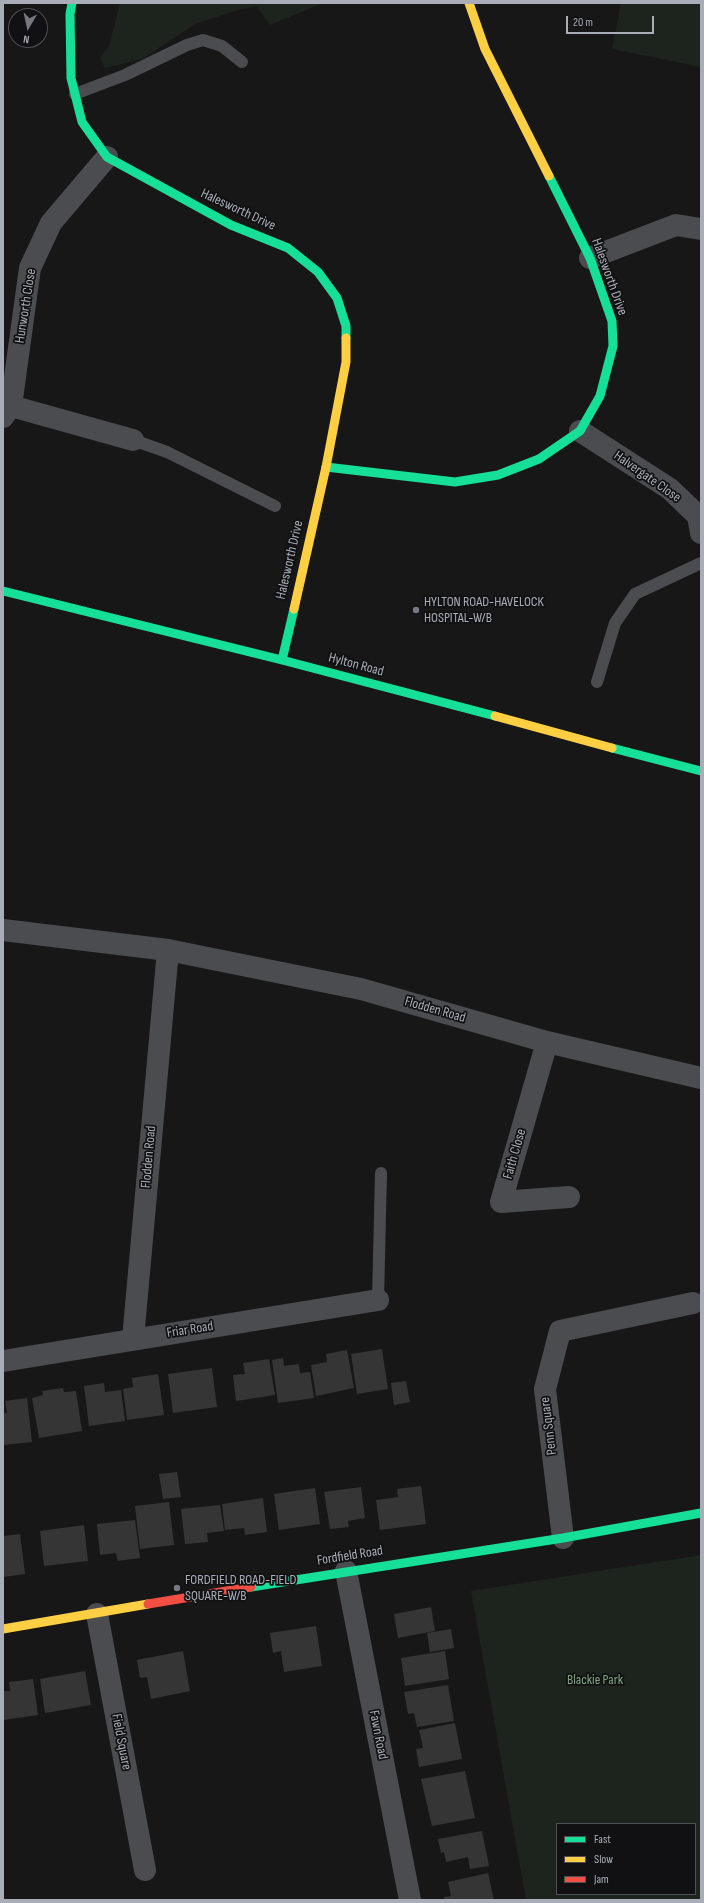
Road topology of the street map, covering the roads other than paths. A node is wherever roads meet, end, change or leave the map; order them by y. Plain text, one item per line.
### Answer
1 (72, 3) edge
2 (469, 3) edge
3 (242, 62) dead end
4 (75, 94) junction
5 (107, 157) junction
6 (701, 229) edge
7 (590, 258) junction
8 (7, 412) edge
9 (580, 431) junction
10 (133, 440) joint
11 (326, 467) junction
12 (275, 506) dead end
13 (701, 533) edge
14 (701, 564) edge
15 (3, 591) edge
16 (282, 660) junction
17 (597, 682) dead end
18 (701, 771) edge
19 (3, 930) edge
20 (168, 950) junction
21 (548, 1042) junction
22 (701, 1078) edge
23 (382, 1173) dead end
24 (569, 1197) dead end
25 (378, 1300) joint
26 (693, 1303) dead end
27 (133, 1339) junction
28 (3, 1362) edge
29 (701, 1513) edge
30 (563, 1538) junction
31 (346, 1571) junction
32 (97, 1614) junction
33 (3, 1629) edge
34 (146, 1870) dead end
35 (410, 1900) edge

1 - 4 street, Halesworth Drive
2 - 7 street, Halesworth Drive
3 - 4 lane
4 - 5 street, Halesworth Drive
5 - 8 street, Hunworth Close
5 - 11 street, Halesworth Drive
6 - 7 street
7 - 9 street, Halesworth Drive
8 - 10 street, Hunworth Close
9 - 11 street, Halesworth Drive
9 - 13 street, Halvergate Close
10 - 12 lane
11 - 16 street, Halesworth Drive
14 - 17 lane
15 - 16 street, Hylton Road
16 - 18 street, Hylton Road
19 - 20 street, Flodden Road
20 - 21 street, Flodden Road
20 - 27 street, Flodden Road
21 - 22 street, Flodden Road
21 - 24 street, Faith Close
23 - 25 lane
25 - 27 street, Friar Road
26 - 30 street, Penn Square
27 - 28 street, Friar Road
29 - 30 street, Fordfield Road
30 - 31 street, Fordfield Road
31 - 32 street, Fordfield Road
31 - 35 street, Fawn Road
32 - 33 street, Fordfield Road
32 - 34 street, Field Square

